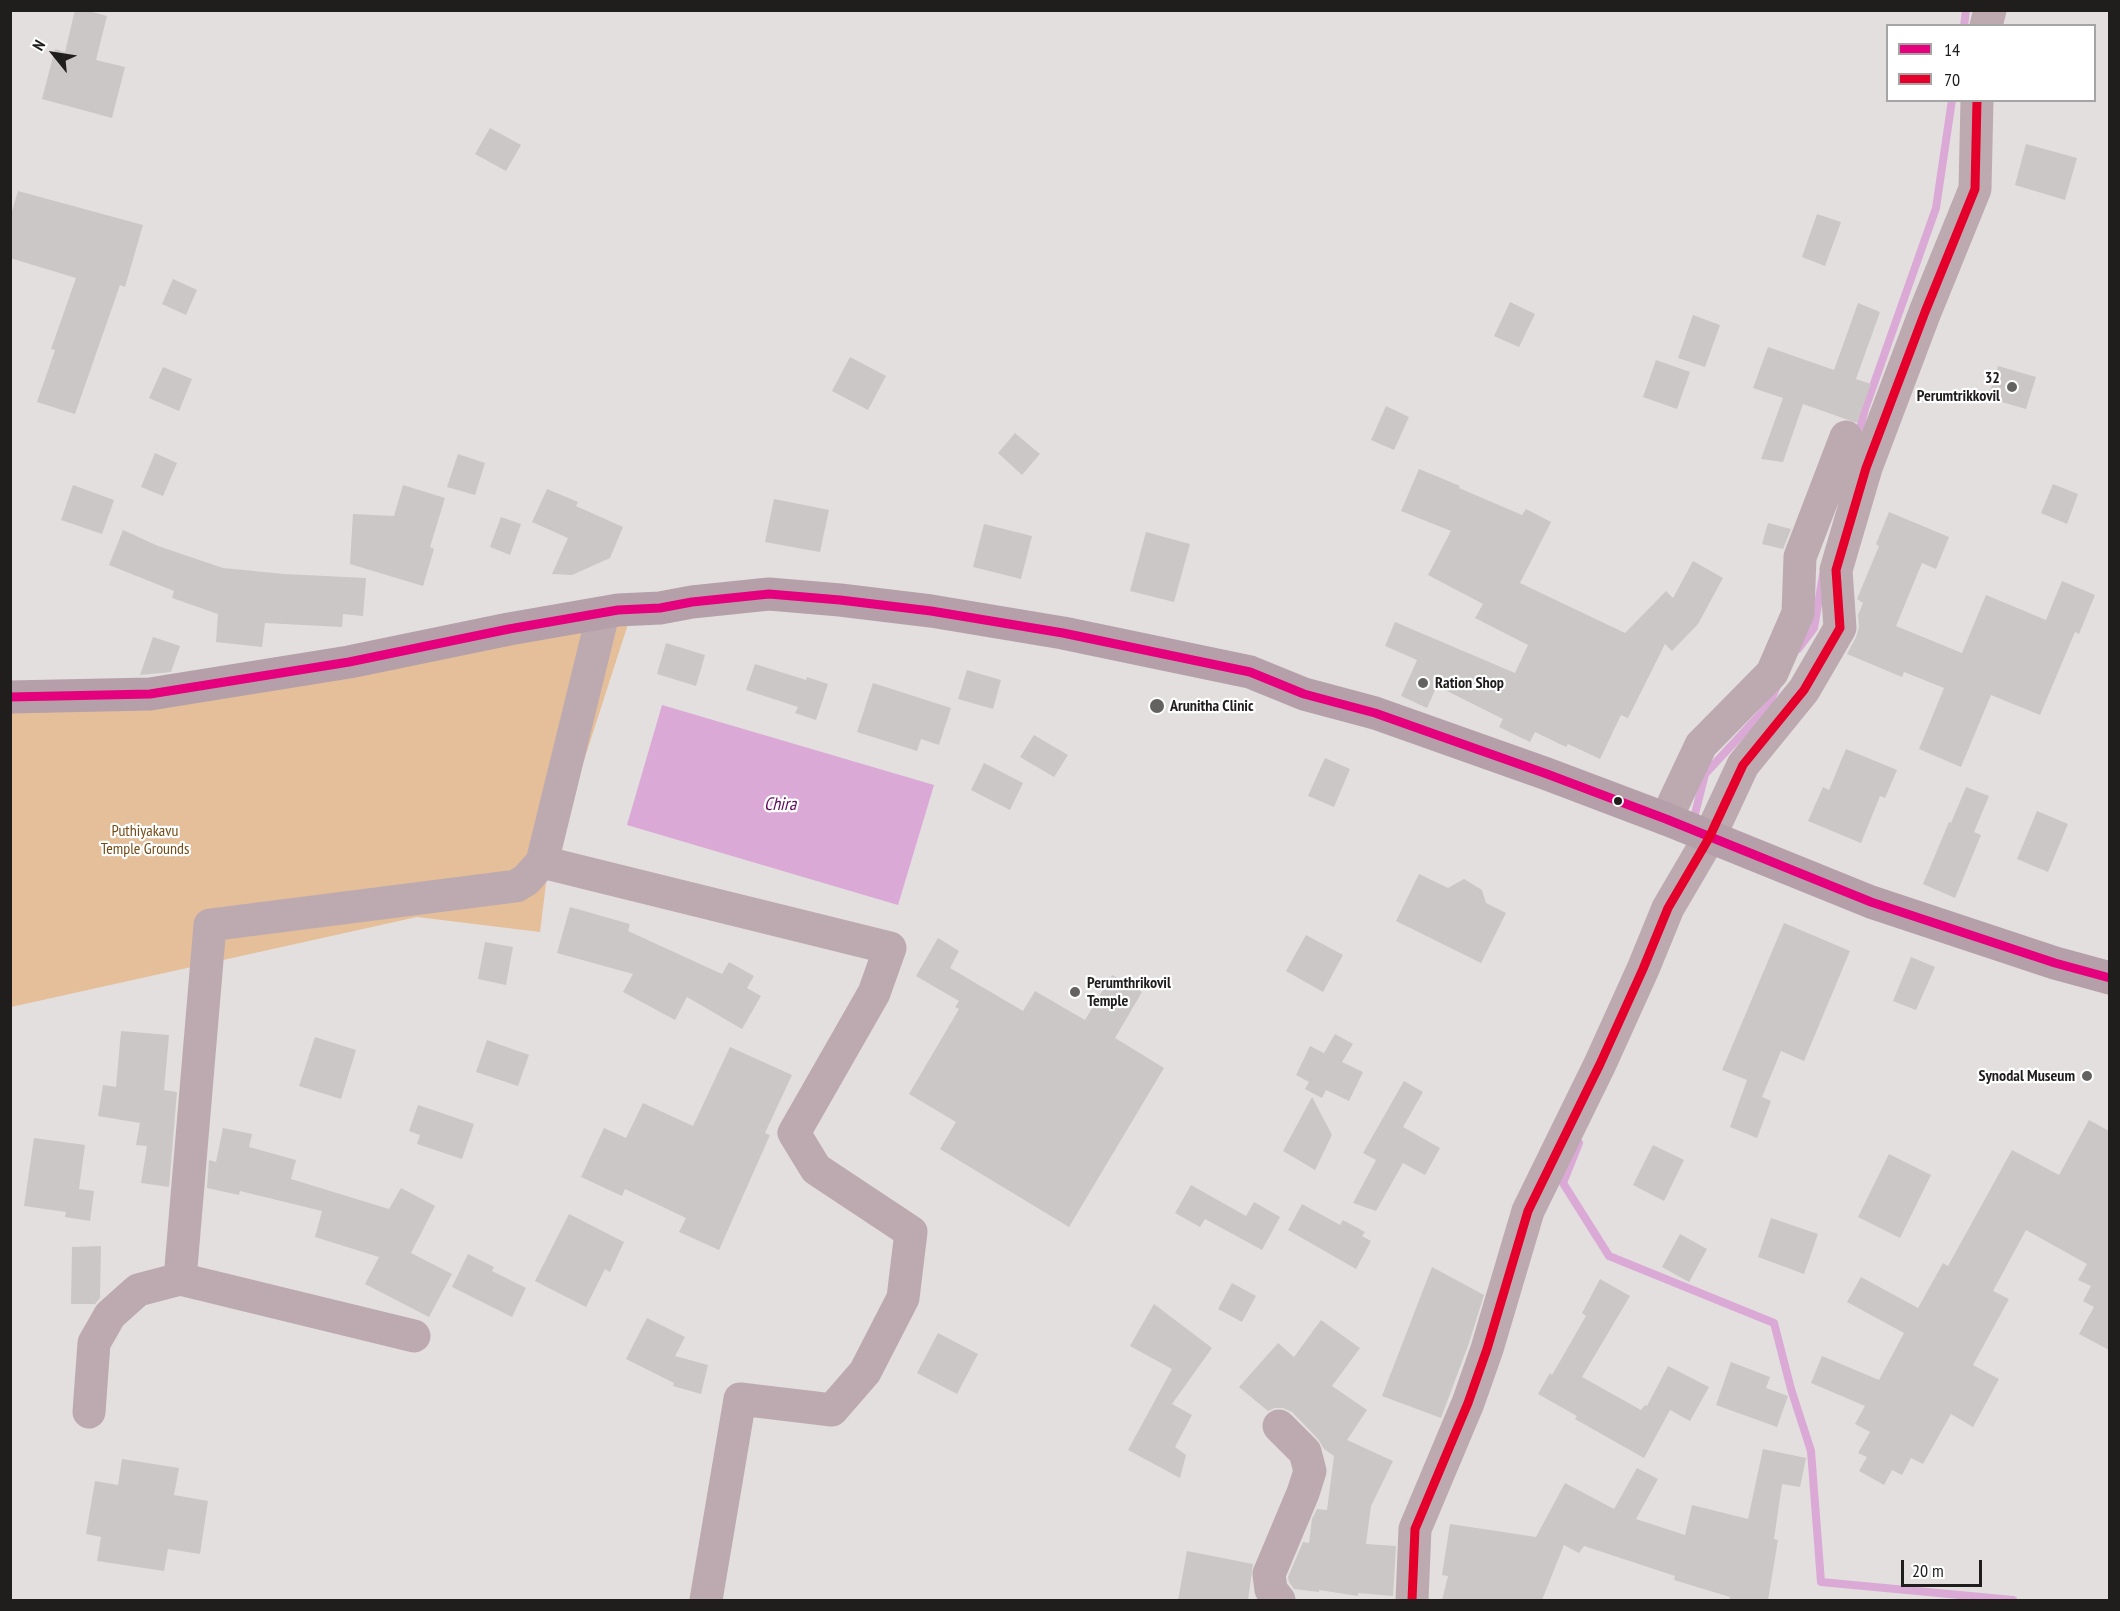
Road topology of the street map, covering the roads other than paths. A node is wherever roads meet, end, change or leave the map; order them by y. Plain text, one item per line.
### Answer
1 (1977, 102) edge
2 (1846, 437) dead end
3 (603, 614) junction
4 (10, 697) edge
5 (1666, 819) junction
6 (1708, 838) junction
7 (542, 862) junction
8 (2109, 978) edge
9 (180, 1279) junction
10 (414, 1336) dead end
11 (89, 1412) dead end
12 (1279, 1426) dead end
13 (706, 1600) edge
14 (1279, 1600) edge
15 (1412, 1600) edge

1 - 6 street
2 - 5 street
3 - 4 main road
3 - 5 main road
3 - 7 street
5 - 6 main road
6 - 8 main road
6 - 15 street
7 - 9 street
7 - 13 street
9 - 10 street
9 - 11 street
12 - 14 street

